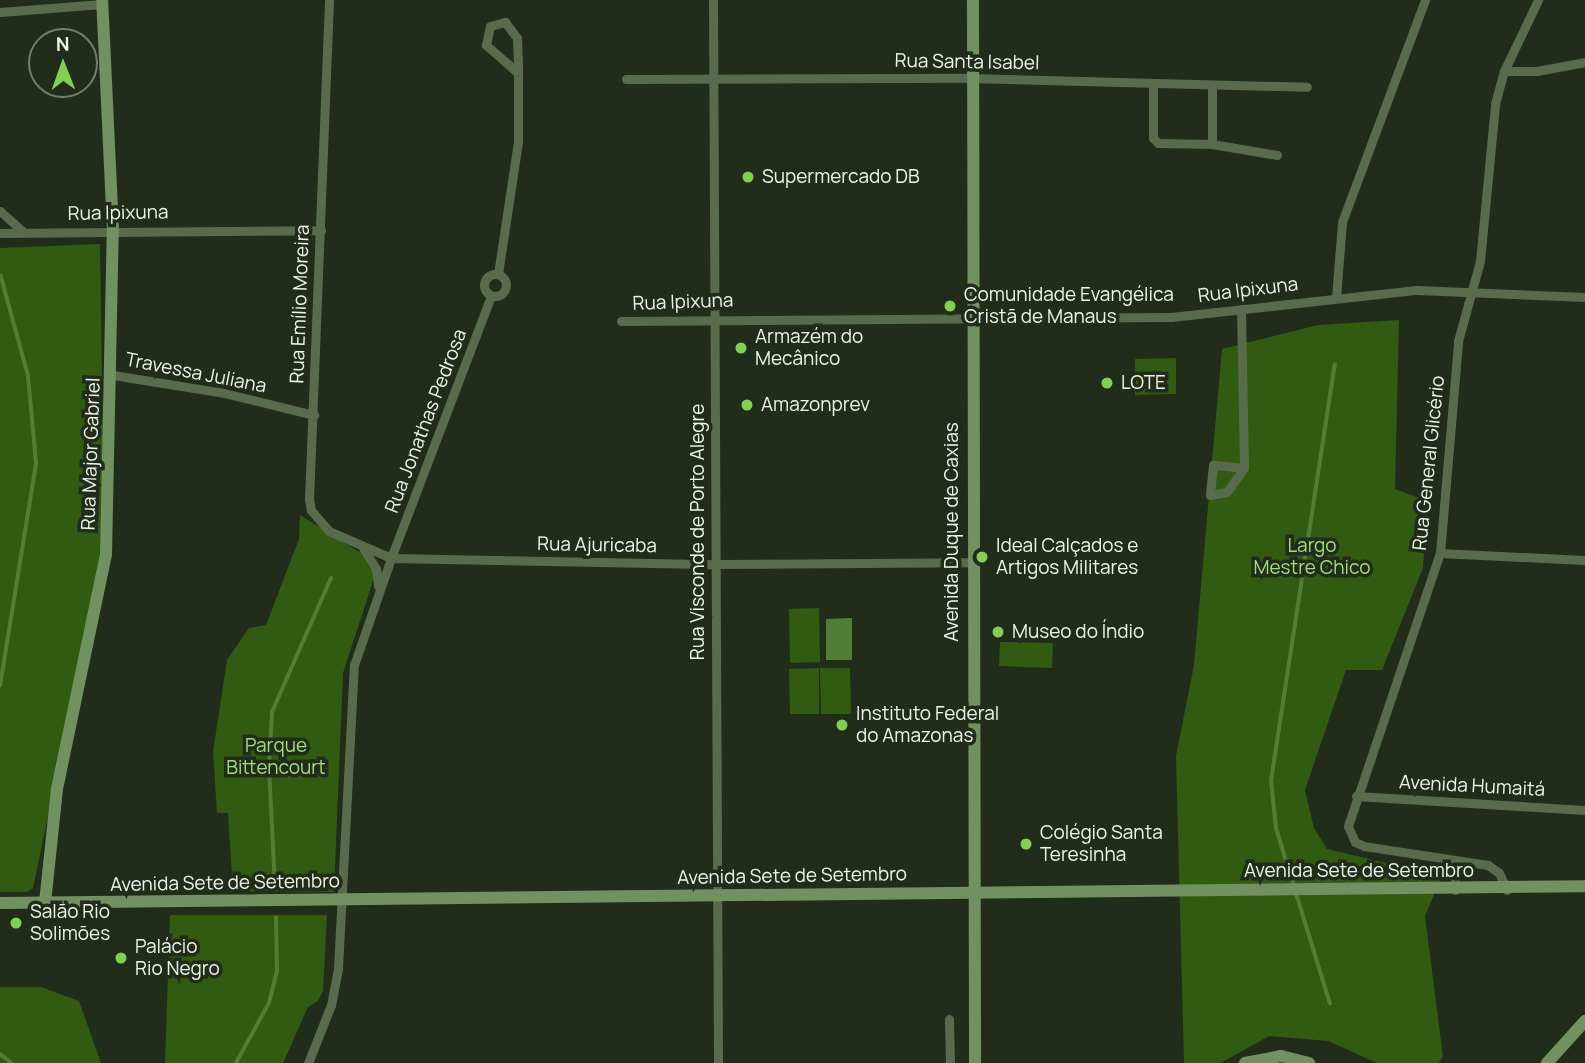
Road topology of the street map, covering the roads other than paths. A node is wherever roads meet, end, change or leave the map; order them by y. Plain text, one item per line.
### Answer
1 (330, 0) edge
2 (713, 0) edge
3 (973, 0) edge
4 (1424, 0) edge
5 (1538, 0) edge
6 (102, 2) edge
7 (0, 12) edge
8 (1585, 62) edge
9 (1504, 71) junction
10 (518, 73) junction
11 (713, 77) junction
12 (970, 78) junction
13 (626, 79) dead end
14 (1153, 86) junction
15 (1212, 87) junction
16 (1307, 88) dead end
17 (1212, 144) junction
18 (1277, 155) dead end
19 (0, 211) edge
20 (113, 230) junction
21 (321, 230) junction
22 (0, 233) edge
23 (24, 233) junction
24 (498, 274) junction
25 (1472, 291) junction
26 (491, 296) junction
27 (1336, 297) junction
28 (1585, 297) edge
29 (1241, 309) junction
30 (716, 317) junction
31 (971, 319) junction
32 (621, 321) dead end
33 (113, 375) junction
34 (314, 415) junction
35 (1244, 468) dead end
36 (361, 546) junction
37 (1440, 553) junction
38 (391, 559) junction
39 (1585, 560) edge
40 (971, 562) junction
41 (716, 564) junction
42 (378, 595) junction
43 (1356, 796) junction
44 (1585, 810) edge
45 (1457, 863) junction
46 (1585, 886) edge
47 (1453, 890) junction
48 (1507, 890) junction
49 (974, 893) junction
50 (720, 896) junction
51 (341, 901) junction
52 (45, 903) junction
53 (0, 904) edge
54 (949, 1019) dead end
55 (1585, 1021) edge
56 (1306, 1062) edge
57 (308, 1063) edge
58 (718, 1063) edge
59 (950, 1063) edge
60 (975, 1063) edge
61 (1245, 1063) edge
62 (1547, 1063) edge

1 - 21 street, Rua Emílio Moreira
2 - 11 street, Rua Visconde de Porto Alegre
3 - 12 street, Avenida Duque de Caxias
4 - 27 street
5 - 9 street, Rua General Glicério
6 - 7 street
6 - 20 street, Rua Major Gabriel
8 - 9 street
9 - 25 street, Rua General Glicério
10 - 10 street
10 - 24 street
11 - 12 street, Rua Santa Isabel
11 - 13 street, Rua Santa Isabel
11 - 30 street, Rua Visconde de Porto Alegre
12 - 14 street, Rua Santa Isabel
12 - 31 street, Avenida Duque de Caxias
14 - 15 street, Rua Santa Isabel
14 - 17 street
15 - 16 street, Rua Santa Isabel
15 - 17 street
17 - 18 street
19 - 23 street
20 - 21 street, Rua Ipixuna
20 - 23 street, Rua Ipixuna
20 - 33 street, Rua Major Gabriel
21 - 34 street, Rua Emílio Moreira
22 - 23 street, Rua Ipixuna
24 - 26 street
24 - 26 street
25 - 27 street, Rua Ipixuna
25 - 28 street, Rua Ipixuna
25 - 37 street, Rua General Glicério
26 - 38 street, Rua Jonathas Pedrosa
27 - 29 street, Rua Ipixuna
29 - 31 street, Rua Ipixuna
29 - 35 street
30 - 31 street, Rua Ipixuna
30 - 32 street, Rua Ipixuna
30 - 41 street, Rua Visconde de Porto Alegre
31 - 40 street, Avenida Duque de Caxias
33 - 34 street, Travessa Juliana
33 - 52 street, Rua Major Gabriel
34 - 36 street, Rua Emílio Moreira
36 - 38 street, Rua Emílio Moreira
36 - 42 street, Rua Jonathas Pedrosa
37 - 39 street
37 - 43 street, Rua General Glicério
38 - 41 street, Rua Ajuricaba
38 - 42 street, Rua Jonathas Pedrosa
40 - 41 street, Rua Ajuricaba
40 - 49 street, Avenida Duque de Caxias
41 - 50 street, Rua Visconde de Porto Alegre
42 - 51 street, Rua Jonathas Pedrosa
43 - 44 street, Avenida Humaitá
43 - 45 street, Rua General Glicério
45 - 47 street
45 - 48 street, Rua General Glicério
46 - 48 street, Avenida Sete de Setembro
47 - 48 street, Avenida Sete de Setembro
47 - 49 street, Avenida Sete de Setembro
49 - 50 street, Avenida Sete de Setembro
49 - 60 street, Avenida Duque de Caxias
50 - 51 street, Avenida Sete de Setembro
50 - 58 street, Rua Visconde de Porto Alegre
51 - 52 street, Avenida Sete de Setembro
51 - 57 street, Rua Jonathas Pedrosa
52 - 53 street, Avenida Sete de Setembro
54 - 59 street
55 - 62 street
56 - 61 street

